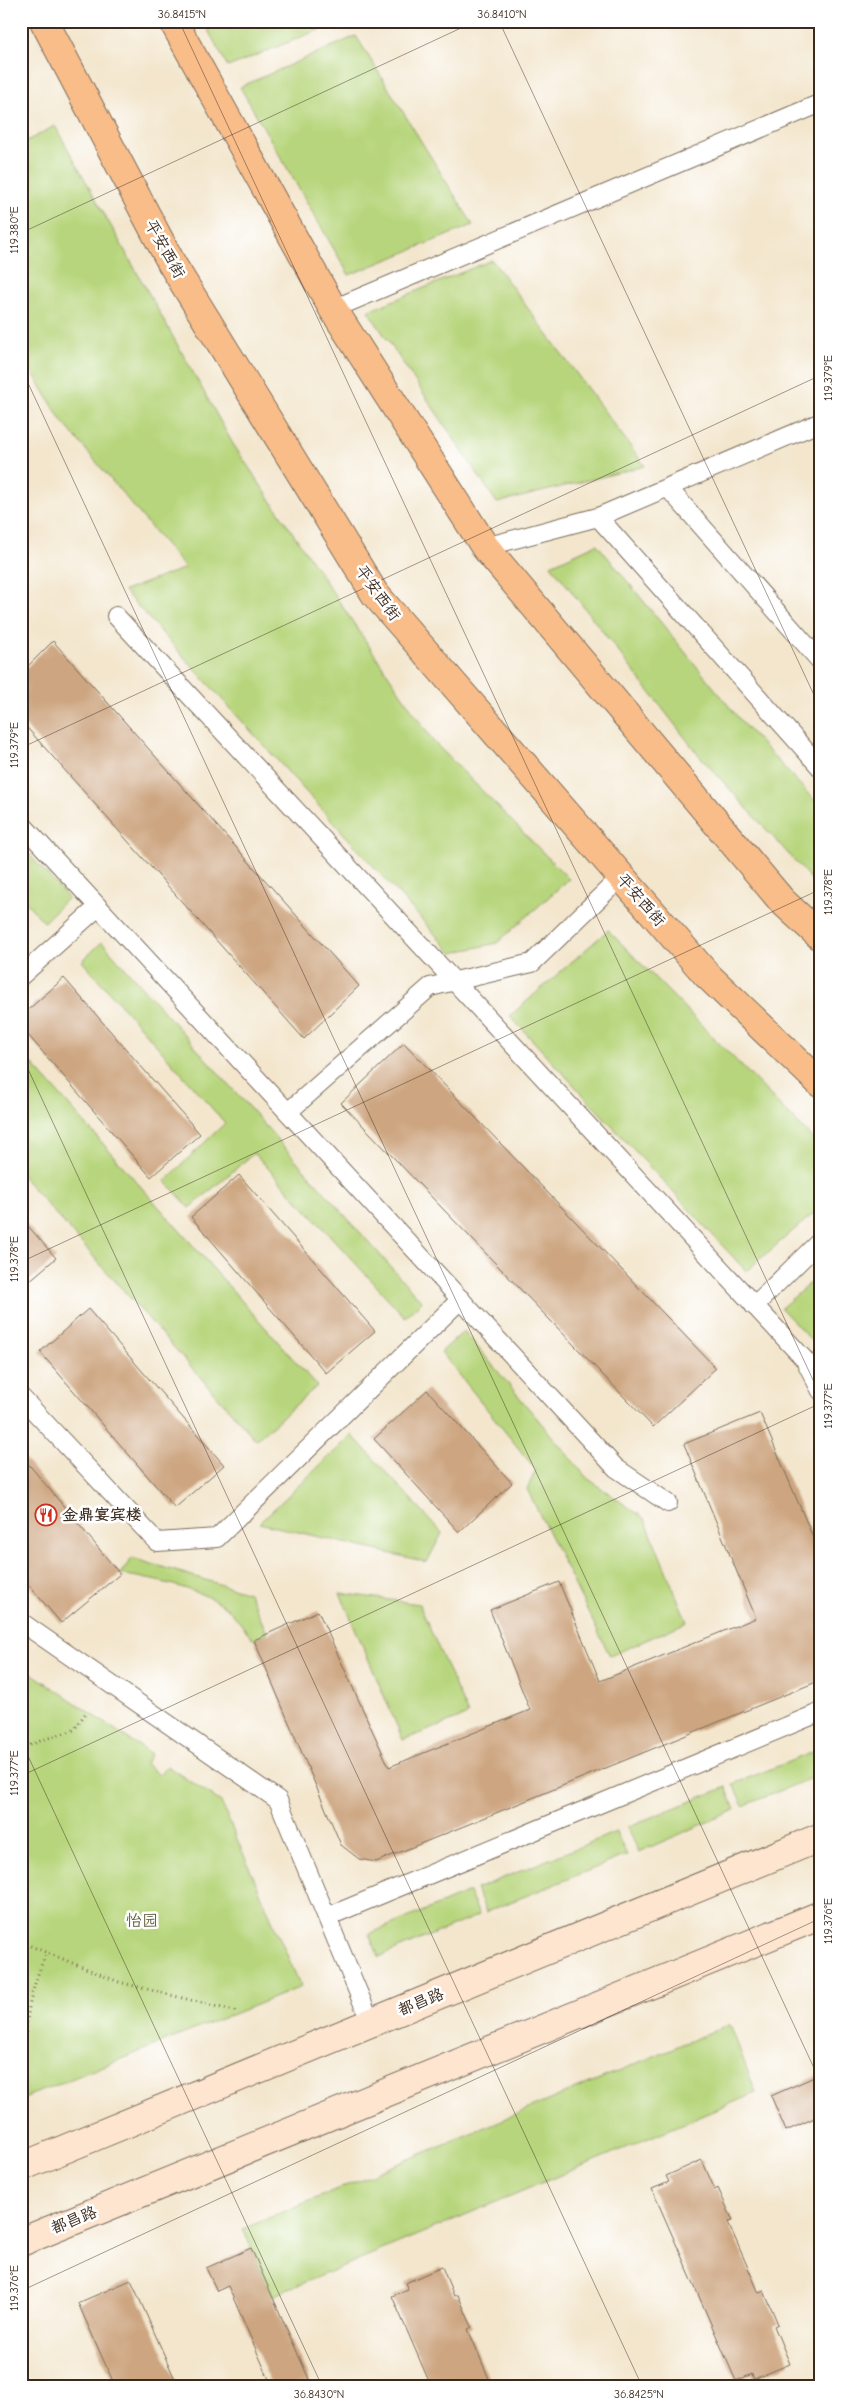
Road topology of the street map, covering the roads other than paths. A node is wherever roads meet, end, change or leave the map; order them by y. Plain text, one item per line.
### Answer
1 (44, 21) edge
2 (173, 21) edge
3 (821, 103) edge
4 (333, 310) junction
5 (821, 422) edge
6 (669, 488) junction
7 (598, 517) junction
8 (485, 547) junction
9 (116, 616) dead end
10 (821, 662) edge
11 (821, 768) edge
12 (21, 823) edge
13 (621, 877) junction
14 (98, 907) junction
15 (821, 937) edge
16 (21, 976) edge
17 (454, 981) junction
18 (821, 1084) edge
19 (288, 1112) junction
20 (821, 1240) edge
21 (460, 1299) junction
22 (754, 1306) junction
23 (821, 1391) edge
24 (21, 1397) edge
25 (668, 1502) dead end
26 (21, 1622) edge
27 (821, 1712) edge
28 (821, 1837) edge
29 (821, 1915) edge
30 (327, 1917) junction
31 (371, 2023) junction
32 (21, 2167) edge
33 (21, 2242) edge

1 - 13 main road, 平安西街
2 - 4 main road
3 - 4 lane
4 - 8 main road
5 - 6 lane
6 - 7 lane
6 - 10 lane
7 - 8 lane
7 - 11 lane
8 - 15 main road
9 - 17 lane
12 - 14 lane
13 - 17 lane
13 - 18 main road, 平安西街
14 - 16 lane
14 - 19 lane
17 - 19 lane
17 - 22 lane
19 - 21 lane
20 - 22 lane
21 - 24 lane
21 - 25 lane
22 - 23 lane
26 - 30 lane
27 - 30 lane
28 - 31 main road, 都昌路
29 - 33 main road, 都昌路
30 - 31 lane
31 - 32 main road, 都昌路

